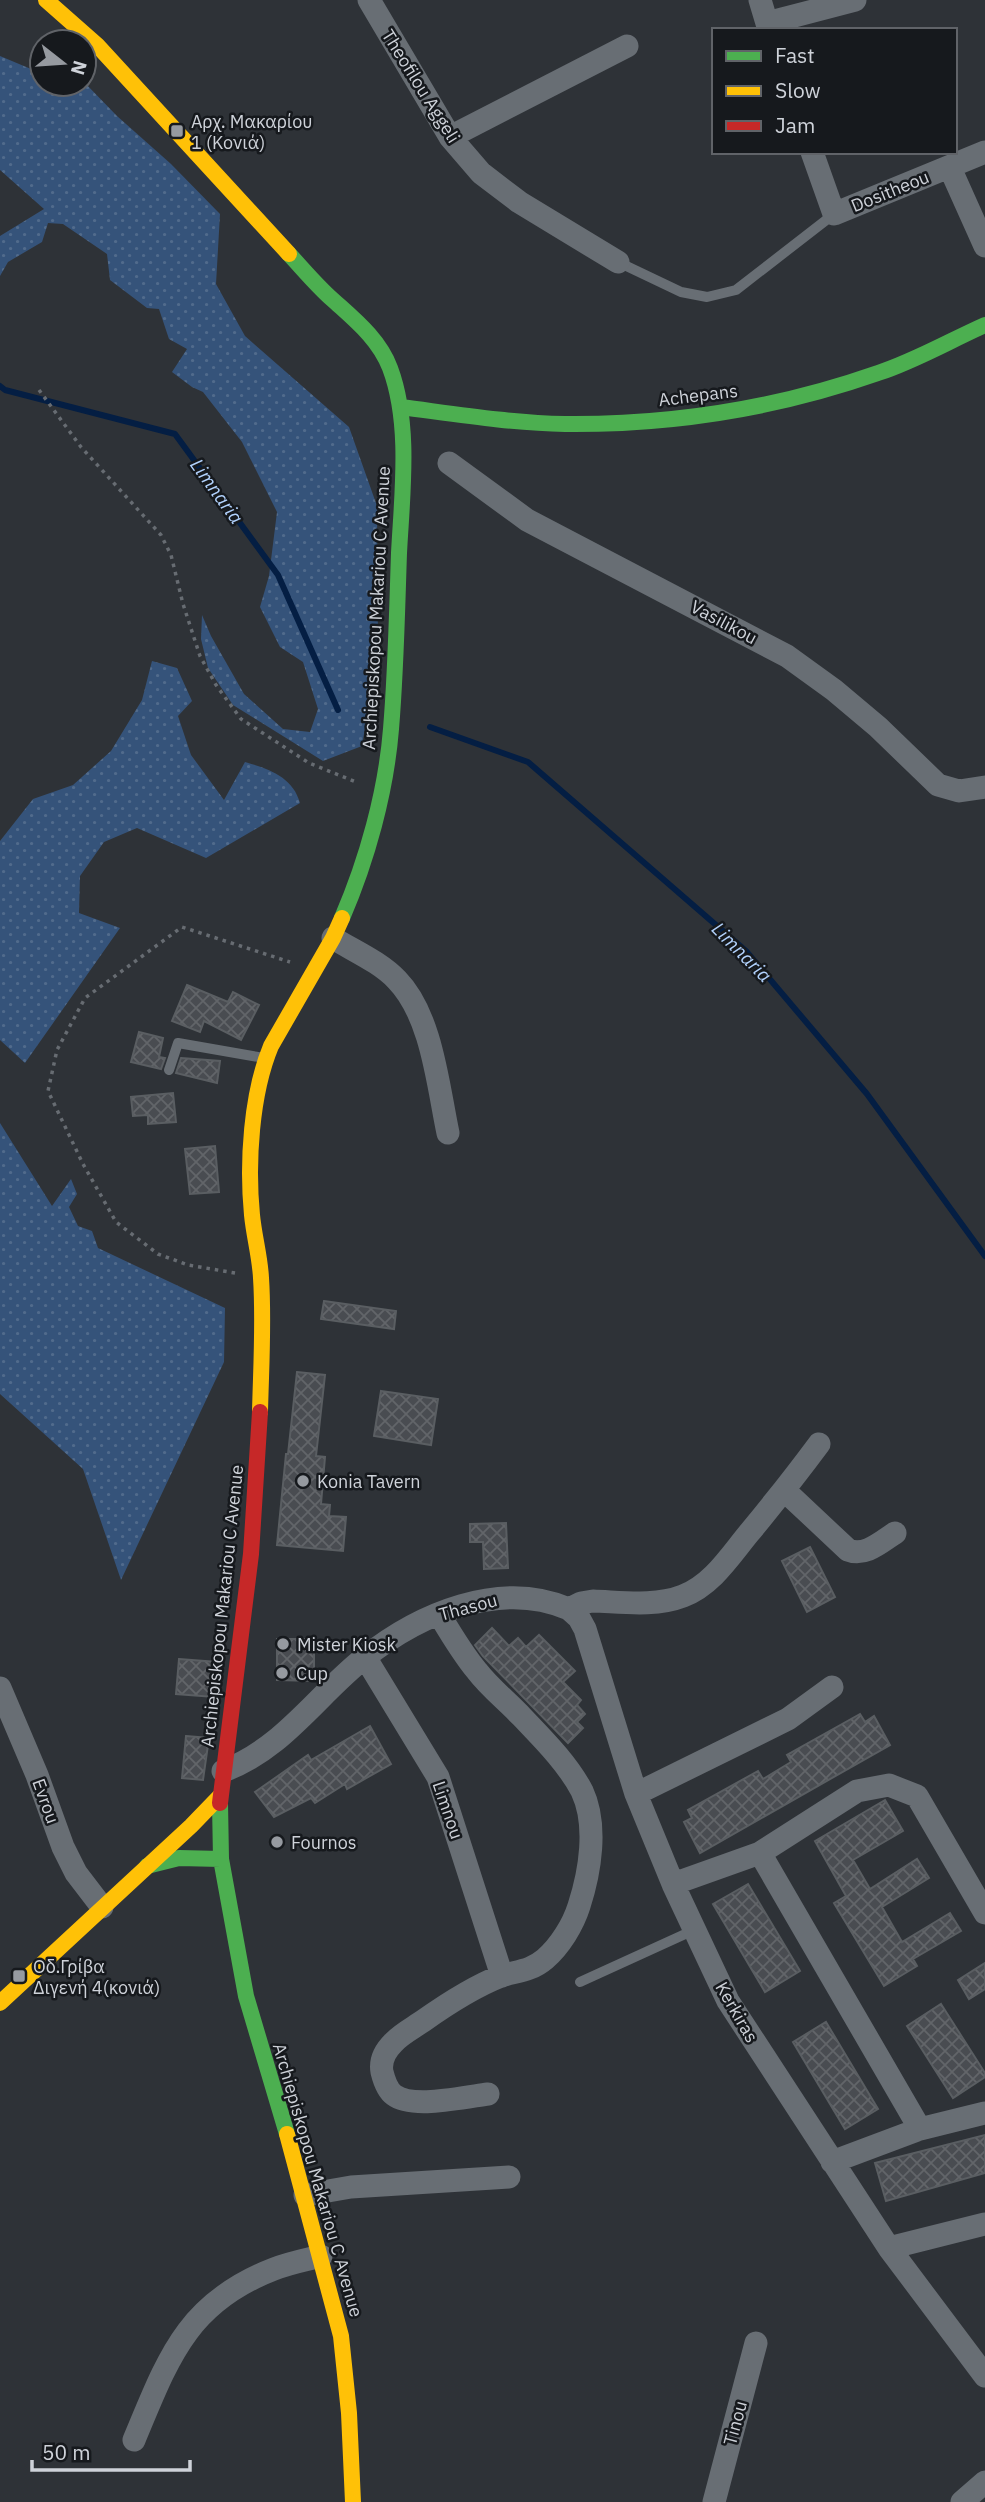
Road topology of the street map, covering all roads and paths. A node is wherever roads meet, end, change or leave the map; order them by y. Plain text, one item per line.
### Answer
1 (46, 0) edge
2 (68, 0) edge
3 (369, 0) edge
4 (760, 0) edge
5 (855, 0) edge
6 (768, 27) edge
7 (78, 28) edge
8 (86, 28) edge
9 (98, 46) edge
10 (626, 46) dead end
11 (450, 137) junction
12 (985, 152) edge
13 (813, 154) edge
14 (950, 168) junction
15 (834, 214) junction
16 (985, 246) edge
17 (618, 262) joint
18 (984, 328) edge
19 (39, 390) dead end
20 (401, 407) junction
21 (449, 463) dead end
22 (985, 787) edge
23 (381, 791) junction
24 (333, 938) junction
25 (315, 970) junction
26 (266, 1058) junction
27 (169, 1069) dead end
28 (448, 1133) dead end
29 (261, 1278) junction
30 (819, 1444) dead end
31 (784, 1490) junction
32 (895, 1534) dead end
33 (569, 1609) junction
34 (439, 1614) junction
35 (365, 1657) junction
36 (832, 1687) dead end
37 (0, 1688) edge
38 (223, 1771) junction
39 (636, 1794) junction
40 (220, 1796) junction
41 (760, 1853) junction
42 (221, 1859) junction
43 (145, 1867) junction
44 (673, 1884) junction
45 (102, 1906) junction
46 (985, 1913) edge
47 (694, 1930) junction
48 (502, 1976) junction
49 (580, 1982) dead end
50 (0, 2003) edge
51 (488, 2094) dead end
52 (985, 2113) edge
53 (920, 2129) junction
54 (832, 2162) junction
55 (509, 2177) dead end
56 (305, 2195) junction
57 (985, 2224) edge
58 (889, 2248) junction
59 (321, 2256) junction
60 (756, 2343) dead end
61 (985, 2376) edge
62 (134, 2440) dead end
63 (985, 2482) edge
64 (354, 2502) edge
65 (714, 2502) edge
66 (962, 2502) edge

1 - 7 main road, Archiepiskopou Makariou C Avenue
2 - 8 main road, Archiepiskopou Makariou C Avenue
3 - 11 street, Theofilou Aggeli
4 - 6 street
5 - 6 street
9 - 20 main road, Archiepiskopou Makariou C Avenue
10 - 11 street
11 - 17 street, Theofilou Aggeli
12 - 14 street, Dositheou
13 - 15 street
14 - 15 street, Dositheou
14 - 16 street
15 - 17 lane
18 - 20 main road, Achepans
19 - 23 path
20 - 23 main road, Archiepiskopou Makariou C Avenue
21 - 22 street, Vasilikou
23 - 24 main road, Archiepiskopou Makariou C Avenue
24 - 25 main road, Archiepiskopou Makariou C Avenue
24 - 28 street
25 - 26 main road, Archiepiskopou Makariou C Avenue
25 - 29 path
26 - 27 lane
26 - 29 main road, Archiepiskopou Makariou C Avenue
29 - 38 main road, Archiepiskopou Makariou C Avenue
30 - 31 street, Thasou
31 - 32 street
31 - 33 street, Thasou
33 - 34 street, Thasou
33 - 39 street, Kerkiras
34 - 35 street, Thasou
34 - 48 street
35 - 38 street, Thasou
35 - 48 street, Limnou
36 - 39 street
37 - 45 street, Evrou
38 - 40 main road, Archiepiskopou Makariou C Avenue
39 - 44 street, Kerkiras
40 - 42 main road, Archiepiskopou Makariou C Avenue
40 - 43 main road
41 - 44 street
41 - 46 street
41 - 53 street
42 - 43 main road
42 - 56 main road, Archiepiskopou Makariou C Avenue
43 - 45 main road
44 - 47 street, Kerkiras
45 - 50 main road
47 - 49 lane
47 - 54 street, Kerkiras
48 - 51 street
52 - 53 street
53 - 54 street
54 - 58 street, Kerkiras
55 - 56 street
56 - 59 main road, Archiepiskopou Makariou C Avenue
57 - 58 street
58 - 61 street, Kerkiras
59 - 62 street
59 - 64 main road, Archiepiskopou Makariou C Avenue
60 - 65 street, Tinou
63 - 66 street

